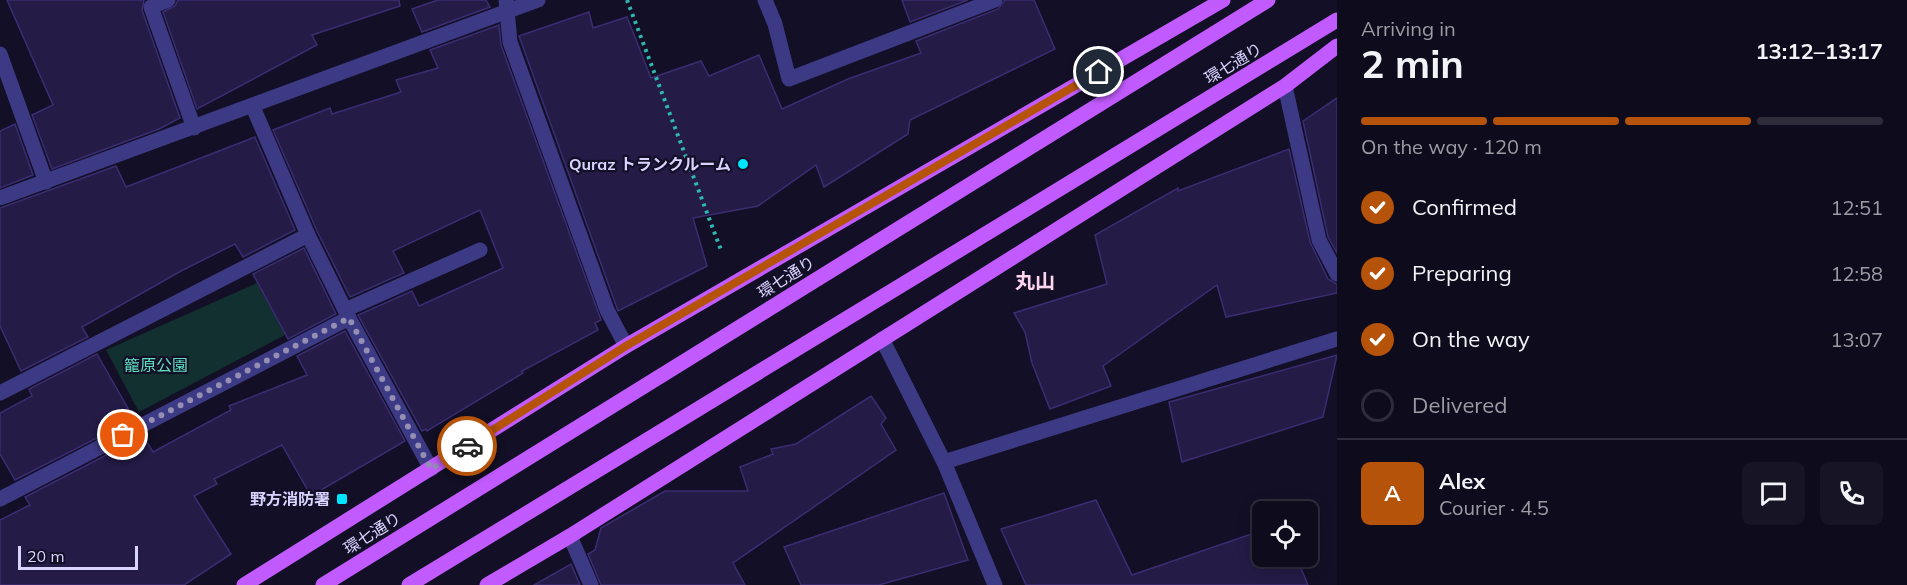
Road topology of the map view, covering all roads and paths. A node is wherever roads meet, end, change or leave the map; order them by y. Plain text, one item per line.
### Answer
1 (168, 0) edge
2 (538, 0) edge
3 (627, 0) edge
4 (765, 0) edge
5 (995, 0) edge
6 (1223, 0) edge
7 (1268, 0) edge
8 (507, 5) edge
9 (1337, 20) edge
10 (1337, 46) edge
11 (0, 54) edge
12 (1285, 86) junction
13 (253, 107) junction
14 (194, 128) junction
15 (46, 182) junction
16 (0, 198) edge
17 (308, 235) junction
18 (480, 250) dead end
19 (721, 250) dead end
20 (1337, 274) edge
21 (347, 314) junction
22 (882, 339) junction
23 (1337, 339) edge
24 (626, 346) junction
25 (0, 393) edge
26 (944, 462) junction
27 (431, 469) junction
28 (0, 499) edge
29 (570, 536) junction
30 (244, 585) edge
31 (323, 585) edge
32 (409, 585) edge
33 (487, 585) edge
34 (591, 585) edge
35 (995, 585) edge

1 - 14 street
2 - 8 street
3 - 19 path
4 - 5 street
6 - 24 main road
7 - 31 main road, 環七通り
8 - 13 street
8 - 24 street
9 - 32 main road, 環七通り
10 - 12 main road
11 - 15 street
12 - 20 street
12 - 22 main road
13 - 14 street
13 - 17 street
14 - 15 street
15 - 16 street
17 - 21 street
17 - 25 street
18 - 21 street
21 - 27 street
21 - 28 street
22 - 26 street
22 - 29 main road
23 - 26 street
24 - 27 main road
26 - 35 street
27 - 30 main road
29 - 33 main road
29 - 34 street

